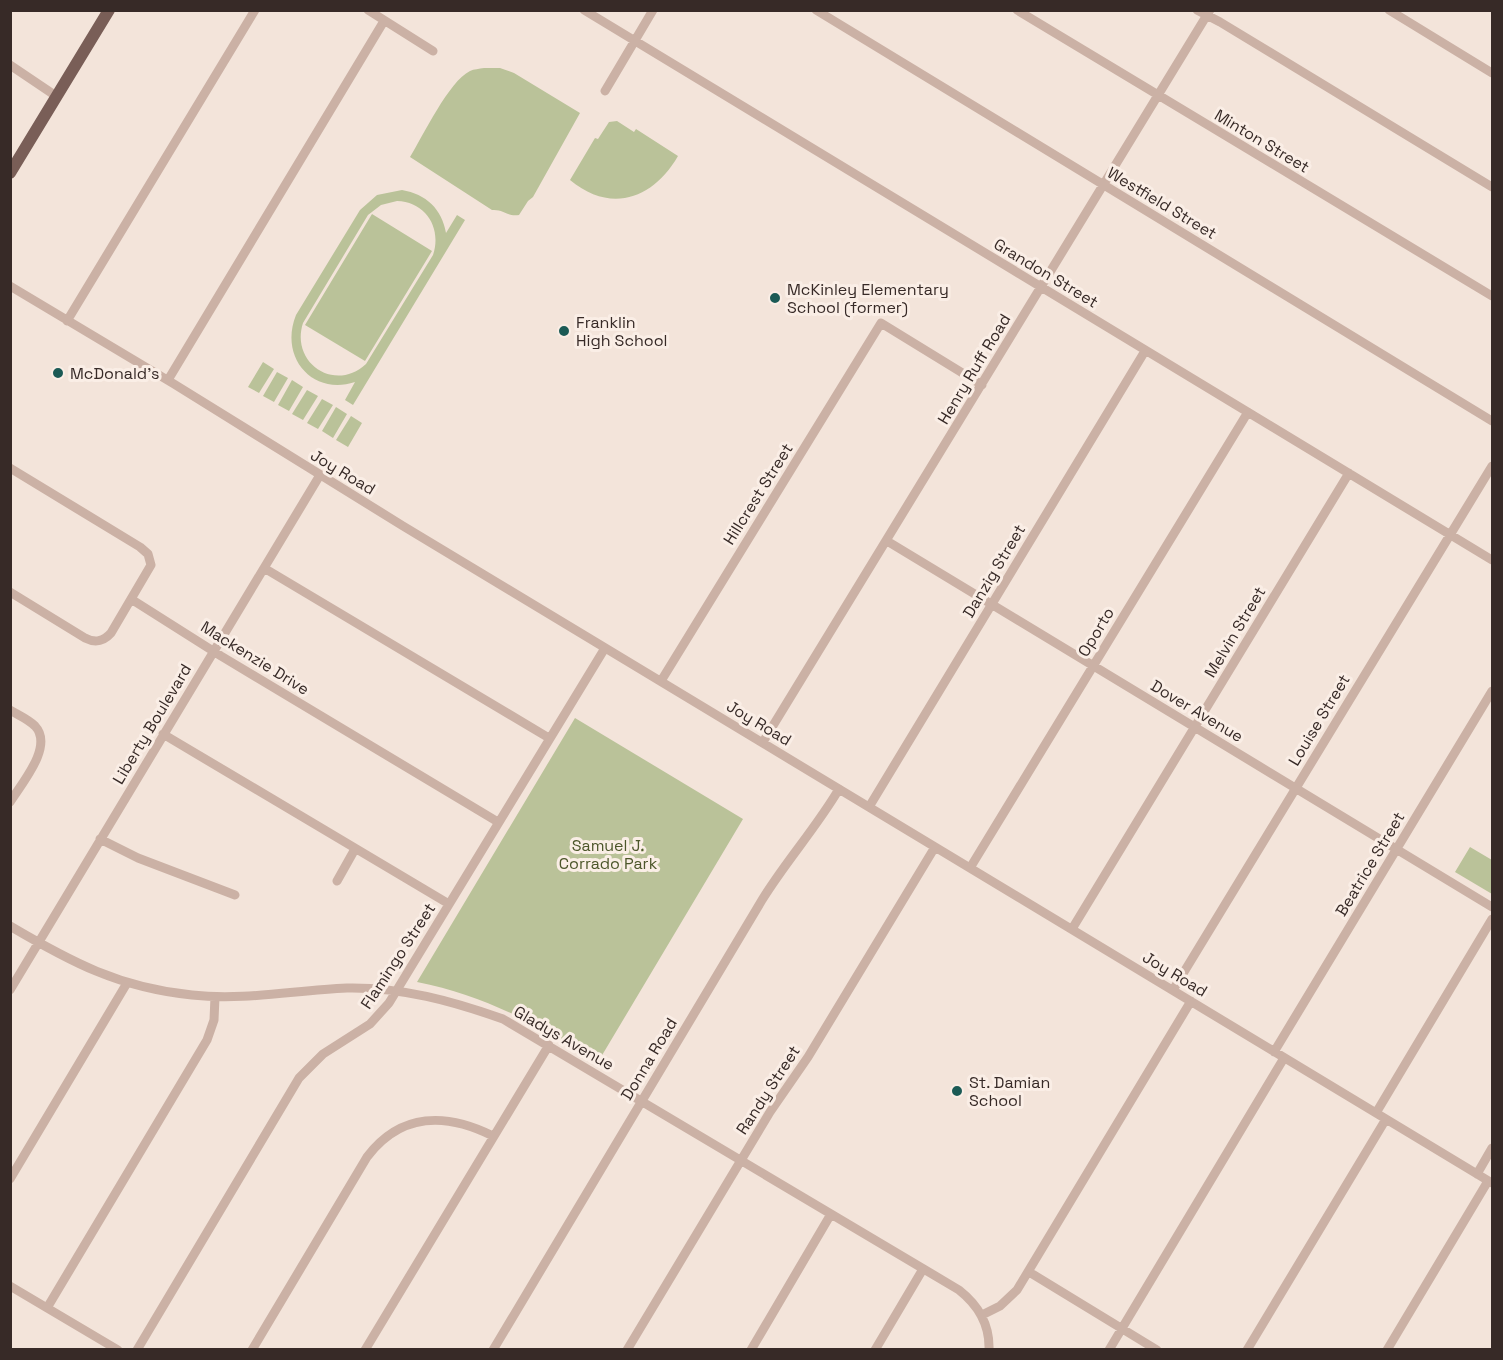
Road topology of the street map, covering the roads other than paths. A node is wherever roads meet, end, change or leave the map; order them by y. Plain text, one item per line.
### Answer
1 (109, 10) edge
2 (255, 10) edge
3 (368, 10) edge
4 (584, 10) edge
5 (653, 10) edge
6 (816, 10) edge
7 (1017, 10) edge
8 (1197, 10) edge
9 (1389, 10) edge
10 (1208, 13) edge
11 (384, 21) junction
12 (635, 41) junction
13 (433, 51) dead end
14 (10, 65) edge
15 (1492, 73) edge
16 (605, 91) dead end
17 (56, 96) junction
18 (1157, 96) junction
19 (10, 173) edge
20 (1104, 185) junction
21 (1492, 187) edge
22 (10, 286) edge
23 (1041, 288) junction
24 (1492, 296) edge
25 (67, 321) junction
26 (1145, 351) junction
27 (168, 380) junction
28 (982, 385) junction
29 (1248, 412) junction
30 (1492, 421) edge
31 (1492, 466) edge
32 (10, 468) edge
33 (1349, 473) junction
34 (320, 475) junction
35 (1450, 535) junction
36 (887, 541) junction
37 (1492, 560) edge
38 (264, 568) junction
39 (10, 592) edge
40 (131, 599) junction
41 (992, 604) junction
42 (605, 648) junction
43 (214, 650) junction
44 (1093, 666) junction
45 (661, 681) junction
46 (1492, 691) edge
47 (10, 710) edge
48 (1195, 727) junction
49 (163, 734) junction
50 (549, 738) junction
51 (763, 742) junction
52 (1295, 788) junction
53 (839, 789) junction
54 (10, 802) edge
55 (869, 807) junction
56 (498, 822) junction
57 (100, 839) junction
58 (935, 847) junction
59 (355, 849) junction
60 (1396, 849) junction
61 (970, 868) junction
62 (338, 880) dead end
63 (235, 895) dead end
64 (449, 904) junction
65 (1492, 907) edge
66 (1492, 919) edge
67 (10, 926) edge
68 (1072, 929) junction
69 (39, 943) junction
70 (127, 983) junction
71 (10, 990) edge
72 (1173, 990) junction
73 (396, 991) junction
74 (215, 997) junction
75 (1191, 1001) junction
76 (549, 1045) junction
77 (1274, 1052) junction
78 (1284, 1058) junction
79 (641, 1101) junction
80 (1376, 1113) junction
81 (1386, 1119) junction
82 (493, 1136) junction
83 (1492, 1148) edge
84 (740, 1160) junction
85 (1477, 1174) junction
86 (10, 1179) edge
87 (1490, 1182) edge
88 (831, 1214) junction
89 (923, 1269) junction
90 (1029, 1272) junction
91 (10, 1286) edge
92 (47, 1308) junction
93 (982, 1315) junction
94 (1122, 1328) junction
95 (118, 1350) edge
96 (137, 1350) edge
97 (252, 1350) edge
98 (365, 1350) edge
99 (493, 1350) edge
100 (627, 1350) edge
101 (751, 1350) edge
102 (875, 1350) edge
103 (989, 1350) edge
104 (1109, 1350) edge
105 (1157, 1350) edge
106 (1247, 1350) edge
107 (1387, 1350) edge

1 - 17 main road
2 - 25 street
3 - 11 street
4 - 12 street, Grandon Street
5 - 12 street
6 - 20 street, Westfield Street
7 - 18 street, Minton Street
8 - 10 street
9 - 15 street
10 - 18 street, Henry Ruff Road
10 - 21 street
11 - 13 street
11 - 27 street
12 - 16 street
12 - 23 street, Grandon Street
14 - 17 street
17 - 19 main road
18 - 20 street, Henry Ruff Road
18 - 24 street, Minton Street
20 - 23 street, Henry Ruff Road
20 - 30 street, Westfield Street
22 - 25 street, Joy Road
23 - 26 street, Grandon Street
23 - 28 street, Henry Ruff Road
25 - 27 street, Joy Road
26 - 29 street, Grandon Street
26 - 41 street, Danzig Street
27 - 34 street, Joy Road
28 - 36 street, Henry Ruff Road
28 - 45 street, Hillcrest Street
29 - 33 street, Grandon Street
29 - 44 street, Oporto
31 - 35 street, Louise Street
32 - 40 street
33 - 35 street, Grandon Street
33 - 48 street, Melvin Street
34 - 38 street, Liberty Boulevard
34 - 42 street, Joy Road
35 - 37 street, Grandon Street
35 - 52 street, Louise Street
36 - 41 street, Dover Avenue
36 - 51 street, Henry Ruff Road
38 - 43 street, Liberty Boulevard
38 - 50 street
39 - 40 street
40 - 43 street, Mackenzie Drive
41 - 44 street, Dover Avenue
41 - 55 street, Danzig Street
42 - 45 street, Joy Road
42 - 50 street, Flamingo Street
43 - 49 street, Liberty Boulevard
43 - 56 street, Mackenzie Drive
44 - 48 street, Dover Avenue
44 - 61 street, Oporto
45 - 51 street, Joy Road
46 - 60 street, Beatrice Street
47 - 54 street
48 - 52 street, Dover Avenue
48 - 68 street, Melvin Street
49 - 57 street, Liberty Boulevard
49 - 59 street
50 - 56 street, Flamingo Street
51 - 53 street, Joy Road
52 - 60 street, Dover Avenue
52 - 72 street, Louise Street
53 - 55 street, Joy Road
53 - 79 street, Donna Road
55 - 58 street, Joy Road
56 - 64 street, Flamingo Street
57 - 63 street
57 - 69 street, Liberty Boulevard
58 - 61 street, Joy Road
58 - 84 street, Randy Street
59 - 62 street
59 - 64 street
60 - 65 street, Dover Avenue
60 - 77 street, Beatrice Street
61 - 68 street, Joy Road
64 - 73 street, Flamingo Street
66 - 80 street
67 - 69 street, Gladys Avenue
68 - 72 street, Joy Road
69 - 70 street, Gladys Avenue
69 - 71 street, Liberty Boulevard
70 - 74 street, Gladys Avenue
70 - 86 street
72 - 75 street, Joy Road
73 - 74 street, Gladys Avenue
73 - 76 street, Gladys Avenue
73 - 96 street, Flamingo Street
74 - 92 street
75 - 77 street, Joy Road
75 - 90 street
76 - 79 street, Gladys Avenue
76 - 82 street
77 - 78 street, Joy Road
78 - 80 street, Joy Road
78 - 94 street
79 - 84 street, Gladys Avenue
79 - 99 street, Donna Road
80 - 81 street, Joy Road
81 - 85 street, Joy Road
81 - 106 street
82 - 97 street
82 - 98 street
83 - 85 street
84 - 88 street, Gladys Avenue
84 - 100 street, Randy Street
85 - 87 street, Joy Road
87 - 107 street
88 - 89 street, Gladys Avenue
88 - 101 street
89 - 93 street, Gladys Avenue
89 - 102 street
90 - 93 street
90 - 94 street
91 - 92 street
92 - 95 street
93 - 103 street
94 - 104 street
94 - 105 street

